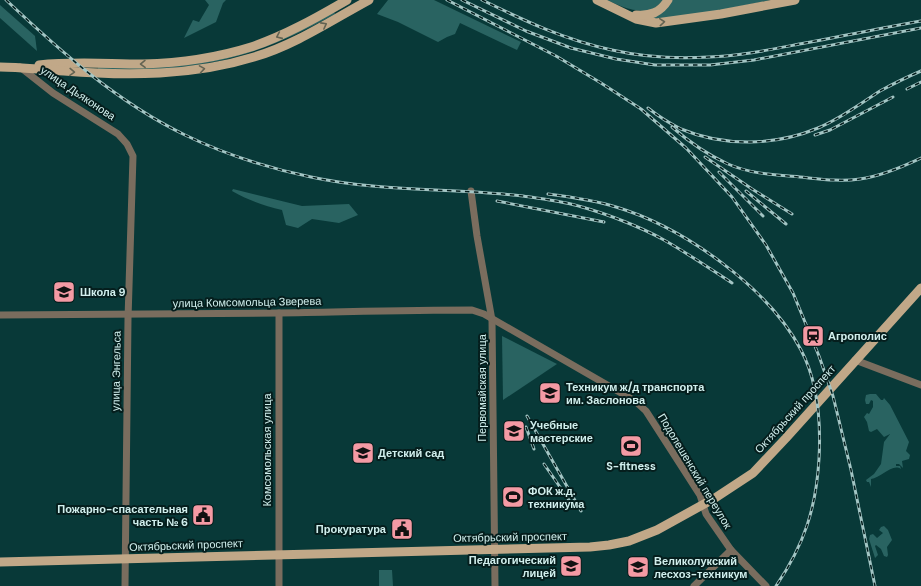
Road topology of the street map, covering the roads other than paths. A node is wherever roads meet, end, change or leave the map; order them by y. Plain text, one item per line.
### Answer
1 (369, 0) edge
2 (597, 0) edge
3 (668, 0) edge
4 (795, 0) edge
5 (343, 2) edge
6 (625, 13) junction
7 (0, 67) edge
8 (20, 67) junction
9 (133, 156) joint
10 (471, 191) dead end
11 (921, 288) edge
12 (279, 313) junction
13 (0, 315) edge
14 (128, 315) junction
15 (492, 320) junction
16 (855, 360) junction
17 (921, 385) edge
18 (703, 506) junction
19 (494, 549) junction
20 (731, 550) junction
21 (279, 554) junction
22 (125, 559) junction
23 (0, 562) edge
24 (125, 586) edge
25 (279, 586) edge
26 (495, 586) edge
27 (694, 586) edge
28 (766, 586) edge

8 -> 1 main road
2 - 6 main road
3 - 6 main road
6 -> 4 main road
5 -> 8 main road
7 - 8 main road
8 - 9 street, улица Дьяконова
9 - 14 street, улица Энгельса
10 - 15 street, Первомайская улица
11 - 16 main road, Октябрьский проспект
12 - 14 street, улица Комсомольца Зверева
12 - 15 street, улица Комсомольца Зверева
12 - 21 street, Комсомольская улица
13 - 14 street, улица Комсомольца Зверева
14 - 22 street, улица Энгельса
15 - 18 street, Подолешенский переулок
15 - 19 street, Первомайская улица
16 - 17 street
16 - 18 main road, Октябрьский проспект
18 - 19 main road, Октябрьский проспект
18 - 20 street, Подолешенский переулок
19 - 21 main road, Октябрьский проспект
19 - 26 street, Первомайская улица
20 - 27 street
20 - 28 street, Подолешенский переулок
21 - 22 main road, Октябрьский проспект
21 - 25 street, Комсомольская улица
22 - 23 main road, Октябрьский проспект
22 - 24 street, улица Энгельса

